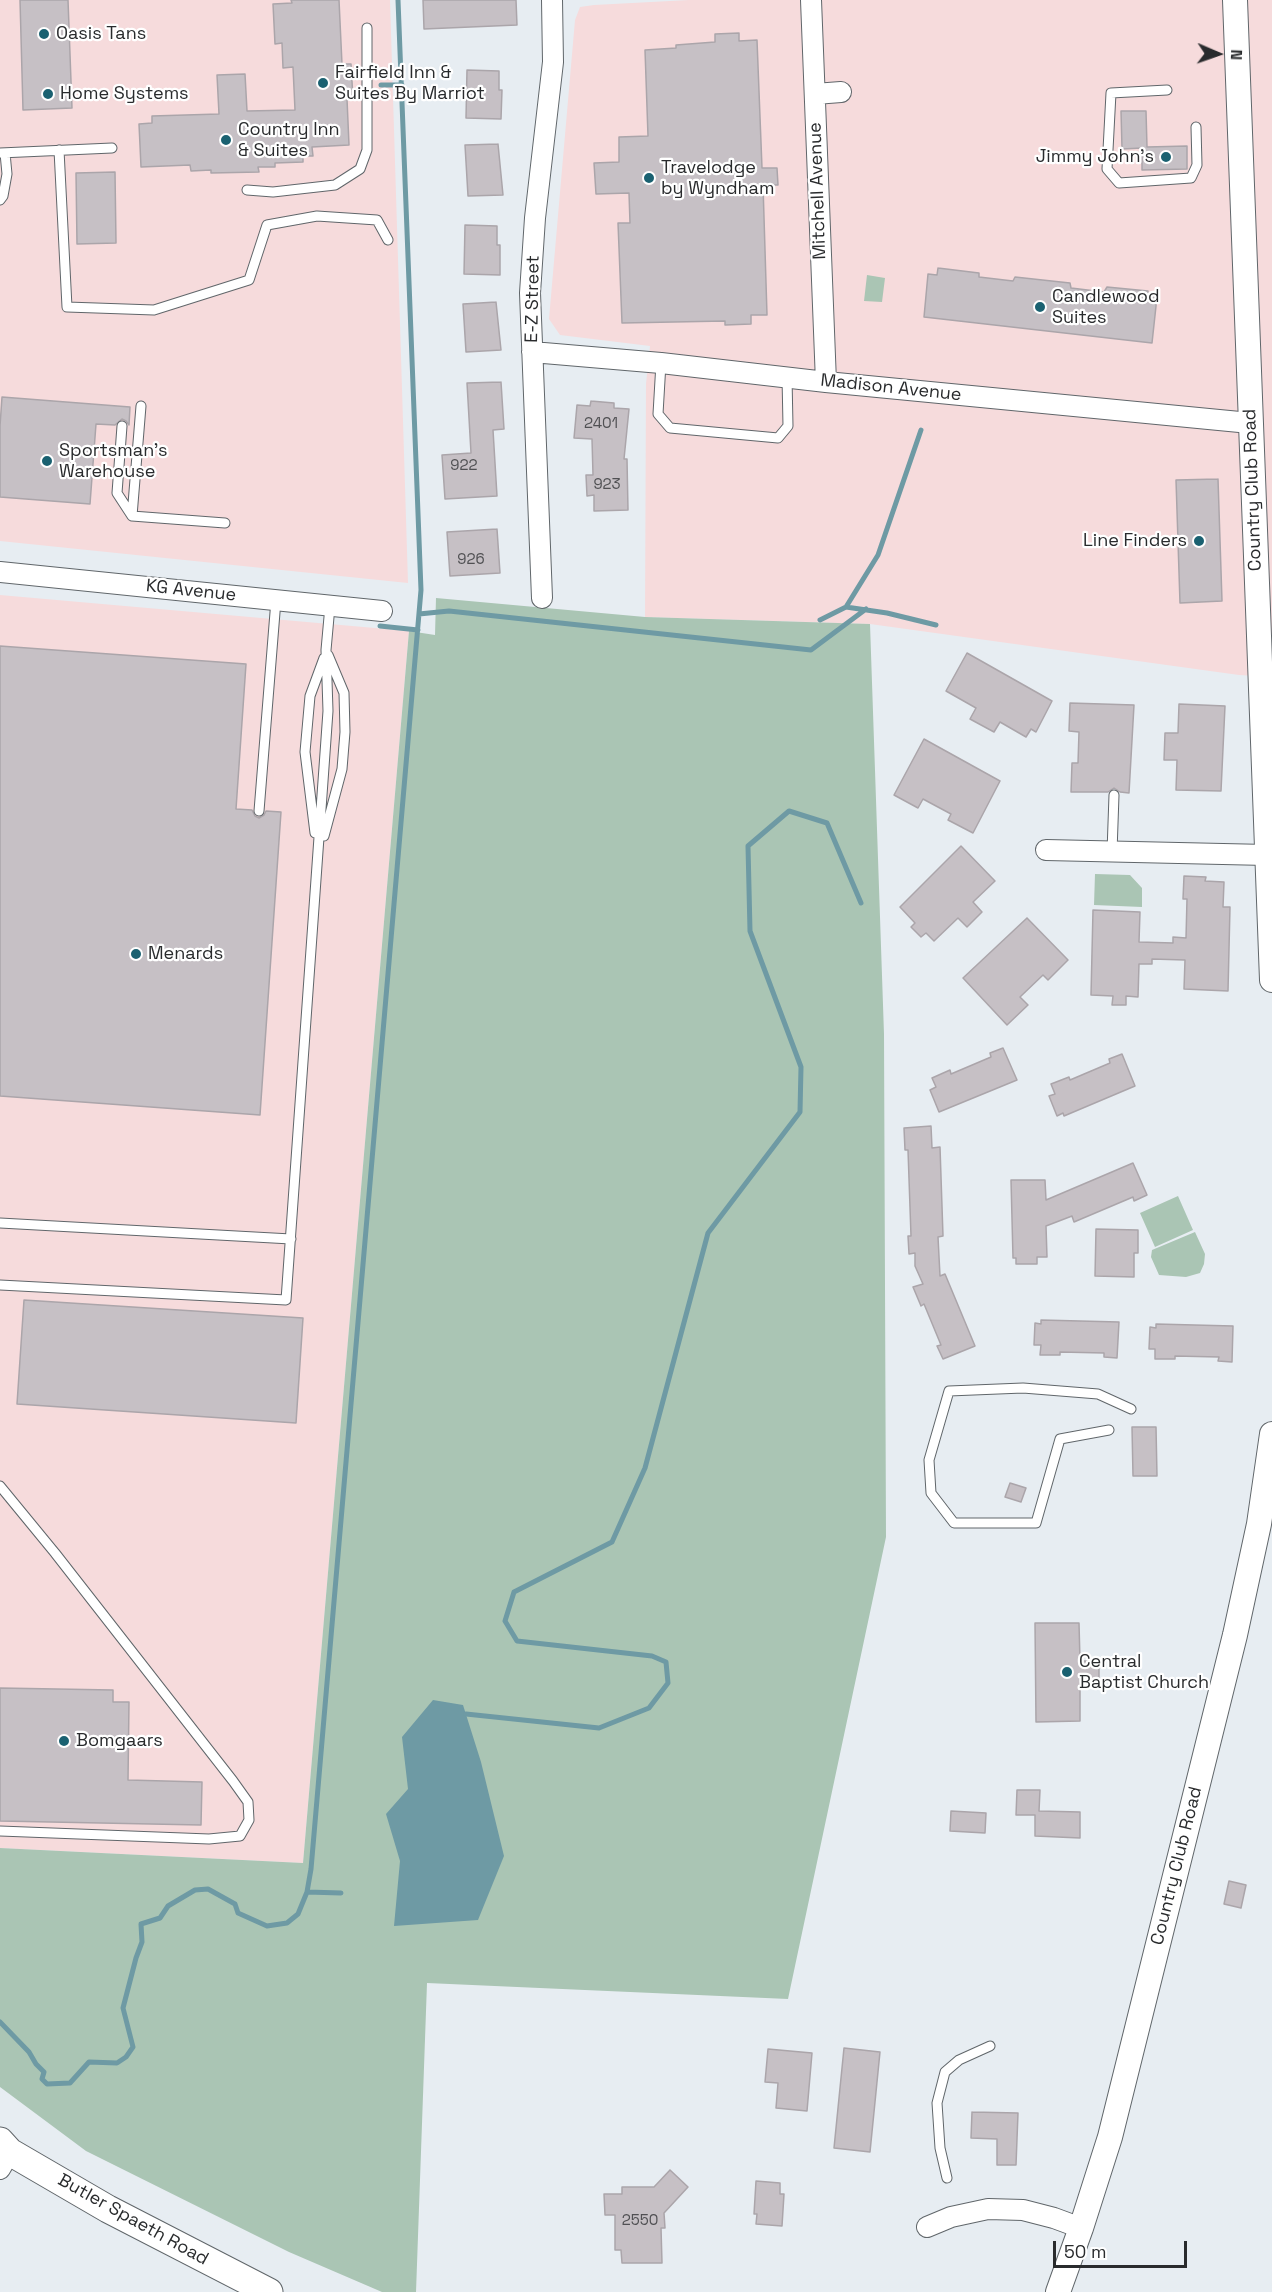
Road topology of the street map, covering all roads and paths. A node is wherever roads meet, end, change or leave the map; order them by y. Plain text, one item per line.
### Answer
1 (552, 0) edge
2 (811, 0) edge
3 (1235, 0) edge
4 (367, 28) dead end
5 (1167, 90) dead end
6 (841, 92) dead end
7 (814, 94) junction
8 (1196, 127) dead end
9 (112, 148) dead end
10 (59, 150) junction
11 (2, 153) edge
12 (247, 190) dead end
13 (0, 200) edge
14 (388, 240) dead end
15 (532, 352) junction
16 (661, 363) junction
17 (787, 377) junction
18 (826, 382) junction
19 (141, 406) dead end
20 (1250, 423) junction
21 (122, 426) dead end
22 (132, 516) junction
23 (225, 523) dead end
24 (0, 572) edge
25 (542, 598) dead end
26 (276, 600) junction
27 (330, 606) junction
28 (382, 611) dead end
29 (326, 650) junction
30 (1114, 795) dead end
31 (259, 811) dead end
32 (1046, 850) dead end
33 (1112, 852) junction
34 (318, 855) junction
35 (1267, 855) junction
36 (1272, 980) edge
37 (0, 1223) edge
38 (291, 1239) junction
39 (0, 1285) edge
40 (1131, 1409) dead end
41 (1109, 1430) dead end
42 (1272, 1434) edge
43 (0, 1486) edge
44 (0, 1831) edge
45 (990, 2046) dead end
46 (4, 2154) edge
47 (947, 2178) dead end
48 (927, 2227) dead end
49 (1081, 2228) junction
50 (269, 2292) edge
51 (1058, 2292) edge

1 - 15 street, E-Z Street
2 - 7 street, Mitchell Avenue
3 - 20 street, Country Club Road
4 - 12 lane
5 - 8 lane
6 - 7 street
7 - 18 street, Mitchell Avenue
9 - 10 lane
10 - 11 lane
10 - 14 lane
11 - 13 lane
15 - 16 street, Madison Avenue
15 - 25 street, E-Z Street
16 - 17 street, Madison Avenue
16 - 17 lane
17 - 18 street, Madison Avenue
18 - 20 street, Madison Avenue
19 - 22 lane
20 - 35 street, Country Club Road
21 - 22 lane
22 - 23 lane
24 - 26 street, KG Avenue
26 - 27 street, KG Avenue
26 - 31 lane
27 - 28 street, KG Avenue
27 - 29 lane
29 - 34 lane
29 - 34 lane
29 - 34 lane
30 - 33 lane
32 - 33 street
33 - 35 street
34 - 38 lane
35 - 36 street, Country Club Road
37 - 38 lane
38 - 39 lane
40 - 41 lane
42 - 49 street, Country Club Road
43 - 44 lane
45 - 47 lane
46 - 50 main road, Butler Spaeth Road
48 - 49 street
49 - 51 street, Country Club Road

